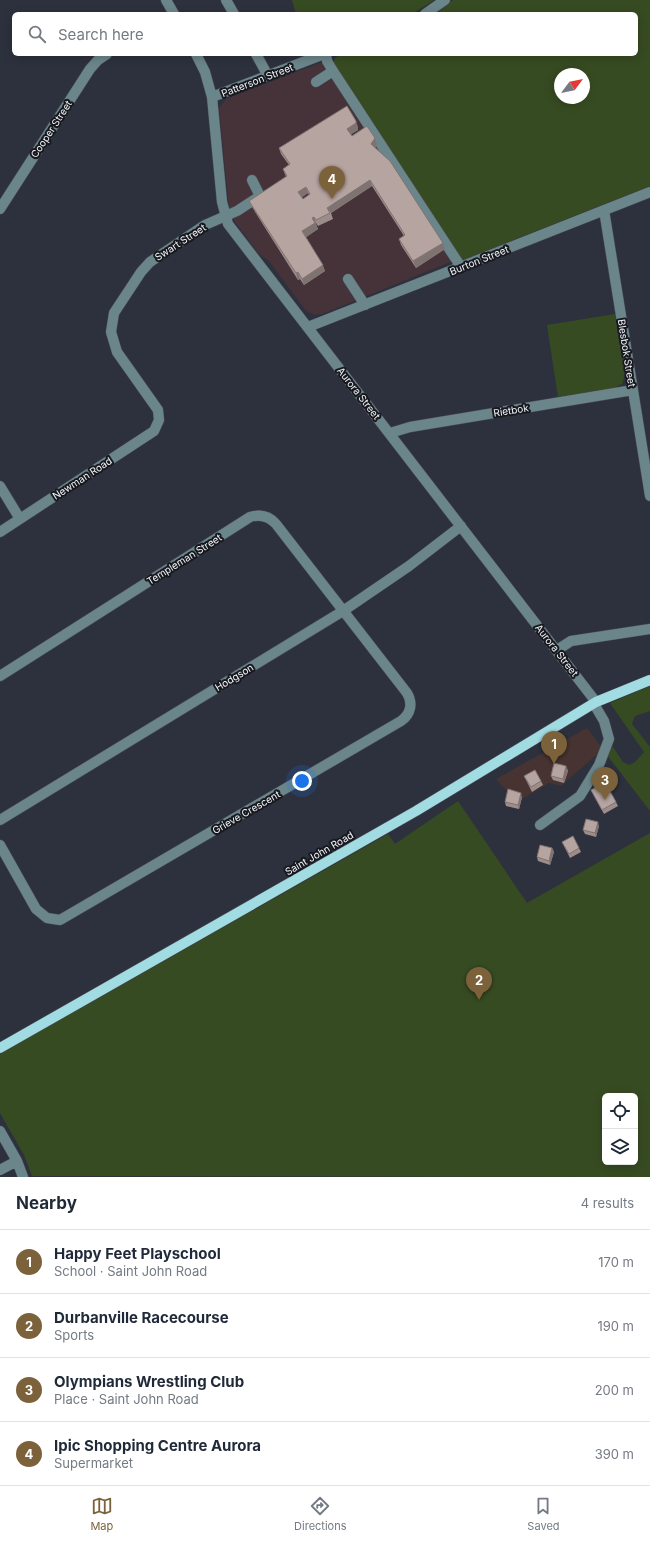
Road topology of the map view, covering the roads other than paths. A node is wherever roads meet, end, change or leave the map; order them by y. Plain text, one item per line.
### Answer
1 (166, 0) edge
2 (226, 0) edge
3 (444, 0) edge
4 (173, 12) edge
5 (233, 12) edge
6 (428, 12) edge
7 (104, 56) edge
8 (197, 56) edge
9 (257, 56) edge
10 (320, 56) edge
11 (326, 56) edge
12 (333, 71) junction
13 (268, 76) junction
14 (316, 82) dead end
15 (212, 96) junction
16 (252, 180) dead end
17 (650, 192) edge
18 (0, 209) edge
19 (604, 210) junction
20 (225, 217) junction
21 (460, 267) junction
22 (348, 279) dead end
23 (365, 305) junction
24 (308, 327) junction
25 (633, 390) junction
26 (159, 420) joint
27 (390, 433) junction
28 (0, 486) edge
29 (650, 496) edge
30 (20, 518) junction
31 (461, 526) junction
32 (0, 532) edge
33 (343, 611) junction
34 (650, 629) edge
35 (557, 650) junction
36 (0, 676) edge
37 (650, 680) edge
38 (595, 703) junction
39 (0, 820) edge
40 (540, 825) dead end
41 (0, 845) edge
42 (0, 1048) edge
43 (0, 1131) edge
44 (18, 1161) junction
45 (0, 1170) edge
46 (23, 1177) edge

1 - 4 street
2 - 5 street
3 - 6 street
7 - 18 street, Cooper Street
8 - 15 street, Aurora Street
9 - 13 street
10 - 13 street, Patterson Street
11 - 12 street
12 - 14 street
12 - 21 street
13 - 15 street, Patterson Street
15 - 20 street, Aurora Street
16 - 20 street, Swart Street
17 - 19 street, Burton Street
19 - 21 street, Burton Street
19 - 25 street, Blesbok Street
20 - 24 street, Aurora Street
20 - 26 street, Swart Street
21 - 23 street, Burton Street
22 - 23 street
23 - 24 street, Burton Street
24 - 27 street, Aurora Street
25 - 27 street, Rietbok
25 - 29 street, Blesbok Street
26 - 30 street, Newman Road
27 - 31 street, Aurora Street
28 - 30 street
30 - 32 street, Newman Road
31 - 33 street, Hodgson
31 - 35 street, Aurora Street
33 - 36 street, Templeman Street
33 - 39 street, Hodgson
33 - 41 street, Grieve Crescent
34 - 35 street
35 - 38 street, Aurora Street
37 - 38 main road, Saint John Road
38 - 40 street, Aurora Street
38 - 42 main road, Saint John Road
43 - 44 street
44 - 45 street
44 - 46 street

